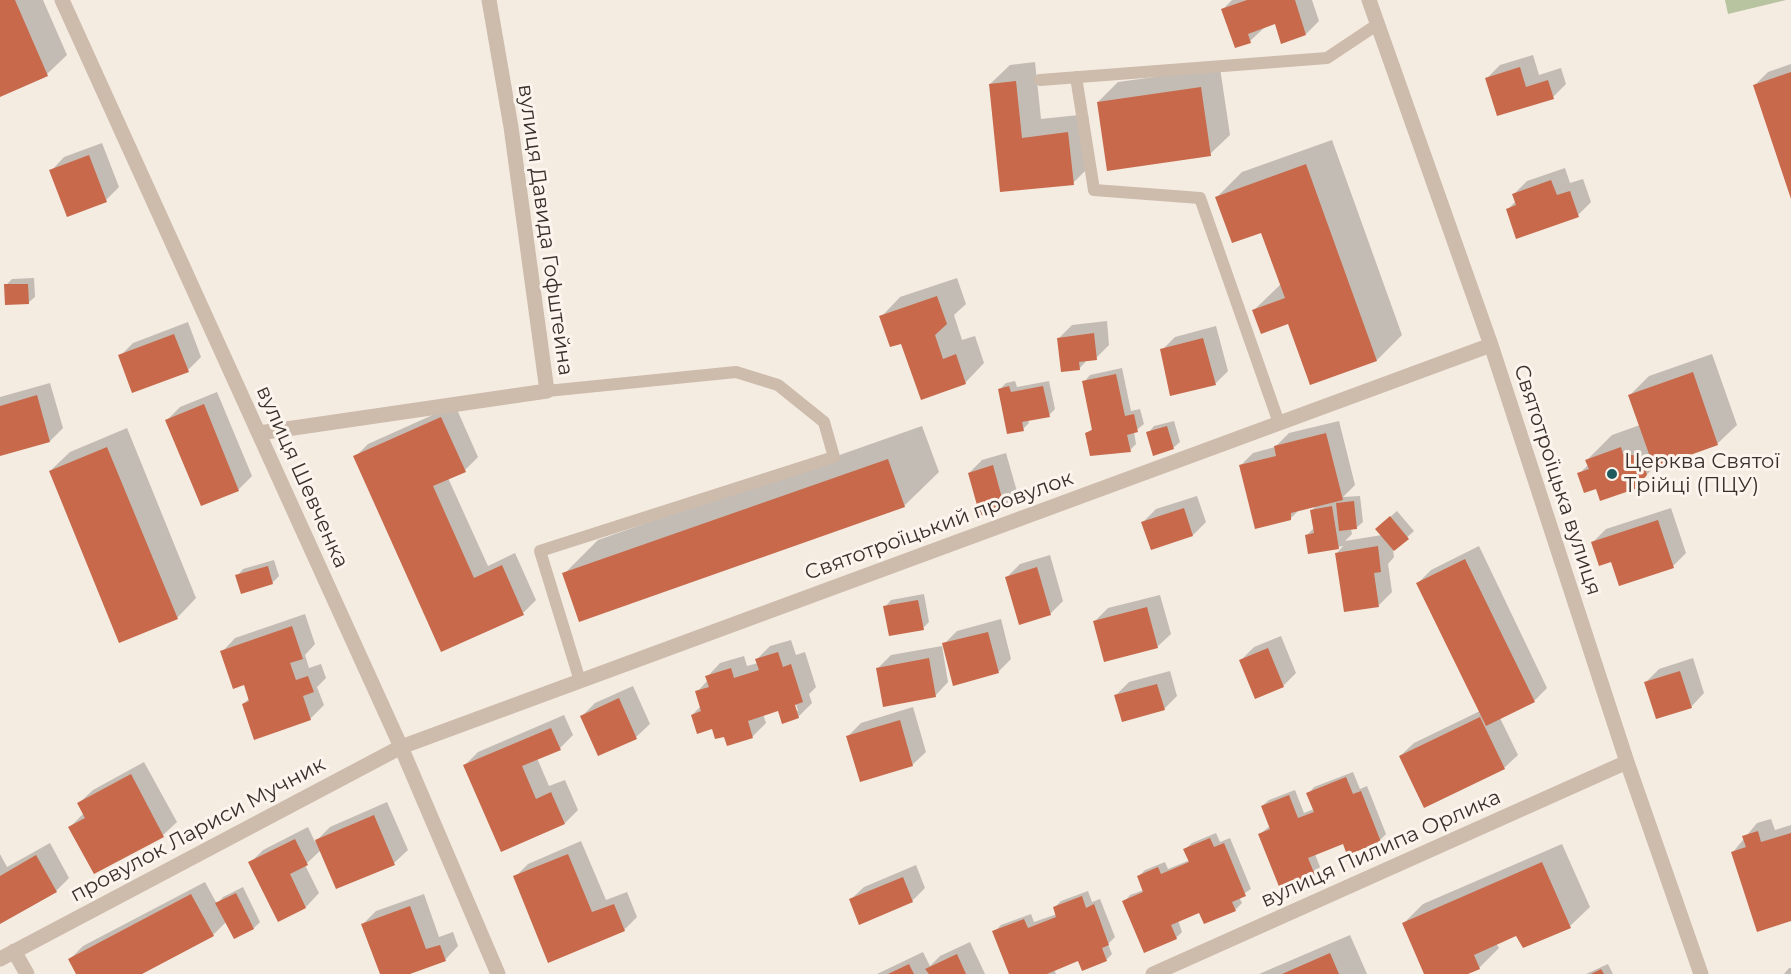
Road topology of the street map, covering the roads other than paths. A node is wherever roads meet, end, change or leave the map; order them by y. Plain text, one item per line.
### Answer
1 (62, 0) edge
2 (489, 0) edge
3 (1369, 0) edge
4 (1378, 24) junction
5 (1077, 77) junction
6 (1040, 80) dead end
7 (1491, 345) junction
8 (547, 391) junction
9 (1280, 423) junction
10 (259, 433) junction
11 (580, 681) junction
12 (401, 747) junction
13 (1627, 762) junction
14 (14, 951) junction
15 (0, 959) edge
16 (27, 974) edge
17 (498, 974) edge
18 (1153, 974) edge
19 (1701, 974) edge

1 - 10 street, вулиця Шевченка
2 - 8 street, вулиця Давида Гофштейна
3 - 4 street, Святотроїцька вулиця
4 - 5 lane
4 - 7 street, Святотроїцька вулиця
5 - 6 lane
5 - 9 lane
7 - 9 street, Святотроїцький провулок
7 - 13 street, Святотроїцька вулиця
8 - 10 street, вулиця Давида Гофштейна
8 - 11 lane
9 - 11 street, Святотроїцький провулок
10 - 12 street, вулиця Шевченка
11 - 12 street, Святотроїцький провулок
12 - 14 street, провулок Лариси Мучник
12 - 17 street, вулиця Шевченка
13 - 18 street, вулиця Пилипа Орлика
13 - 19 street, Святотроїцька вулиця
14 - 15 street, провулок Лариси Мучник
14 - 16 street

